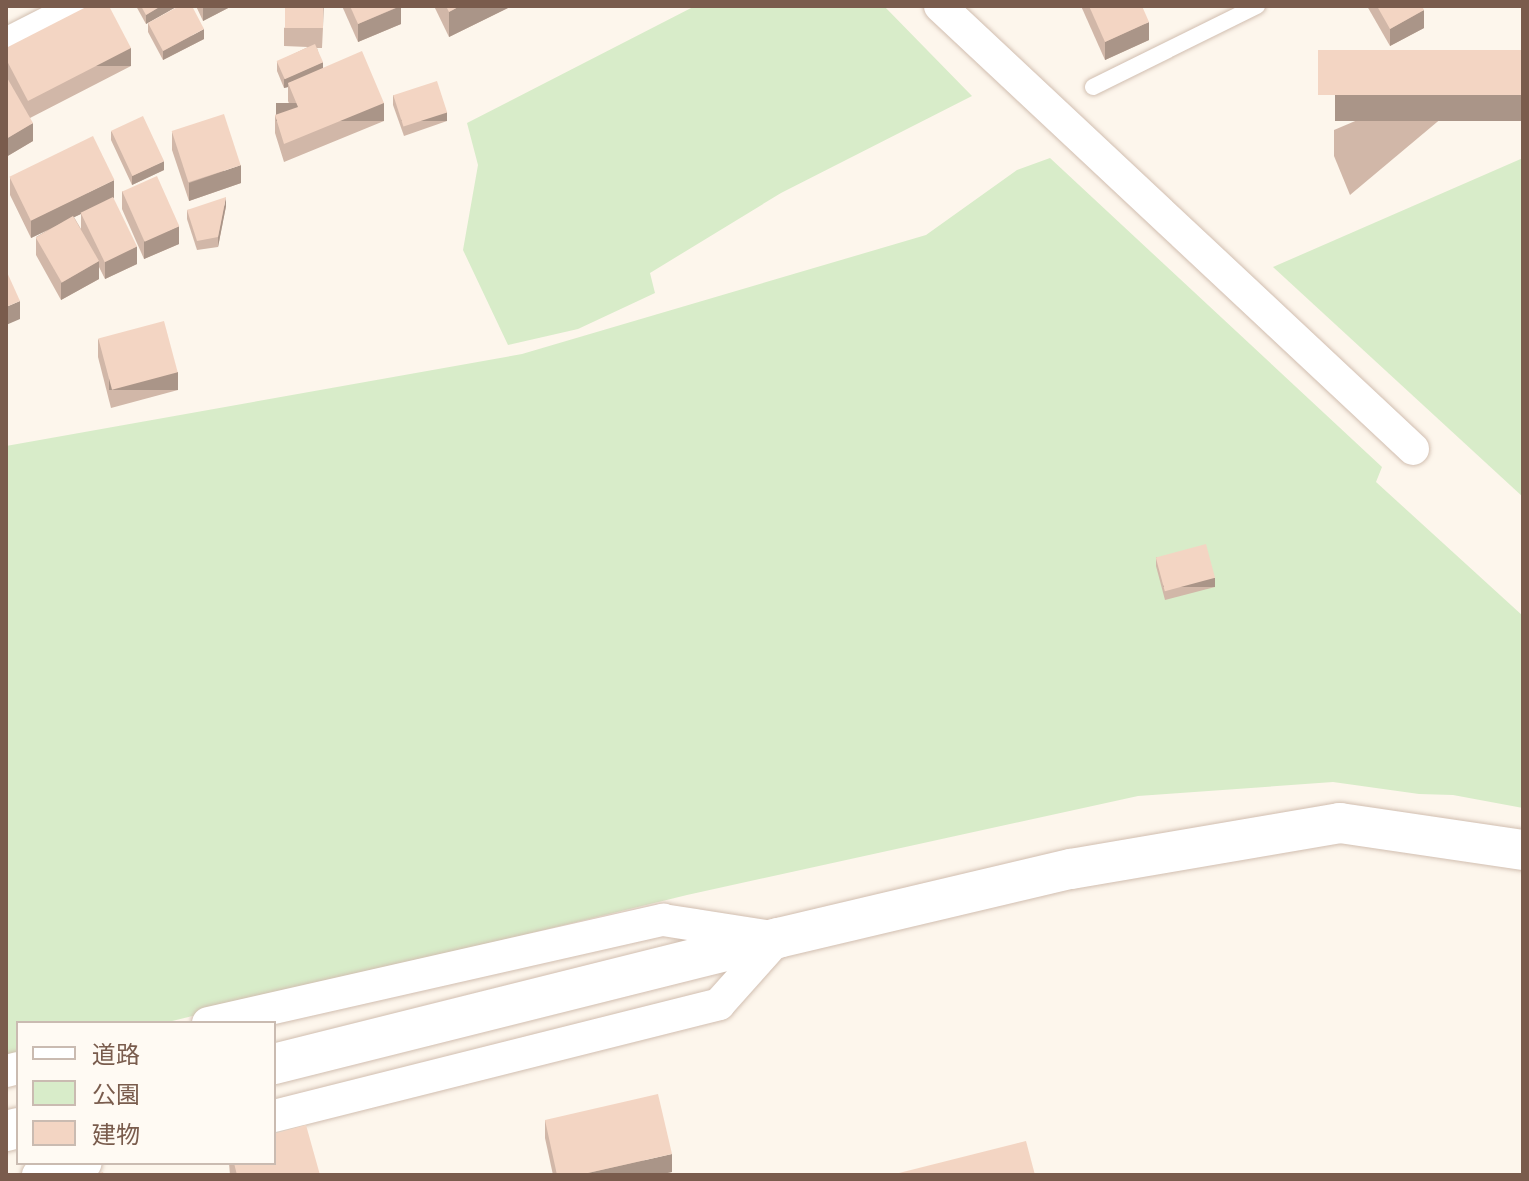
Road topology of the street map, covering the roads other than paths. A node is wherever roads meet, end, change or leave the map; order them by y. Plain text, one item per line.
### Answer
1 (81, 6) edge
2 (940, 6) edge
3 (1257, 6) edge
4 (6, 44) edge
5 (1093, 87) dead end
6 (1413, 449) dead end
7 (1523, 850) edge
8 (778, 938) junction
9 (217, 1021) edge
10 (276, 1064) edge
11 (276, 1115) edge
12 (78, 1165) edge
13 (38, 1175) edge

1 - 4 street
2 - 6 street
3 - 5 lane
7 - 8 street
8 - 9 street
8 - 10 street
8 - 11 street
12 - 13 street

